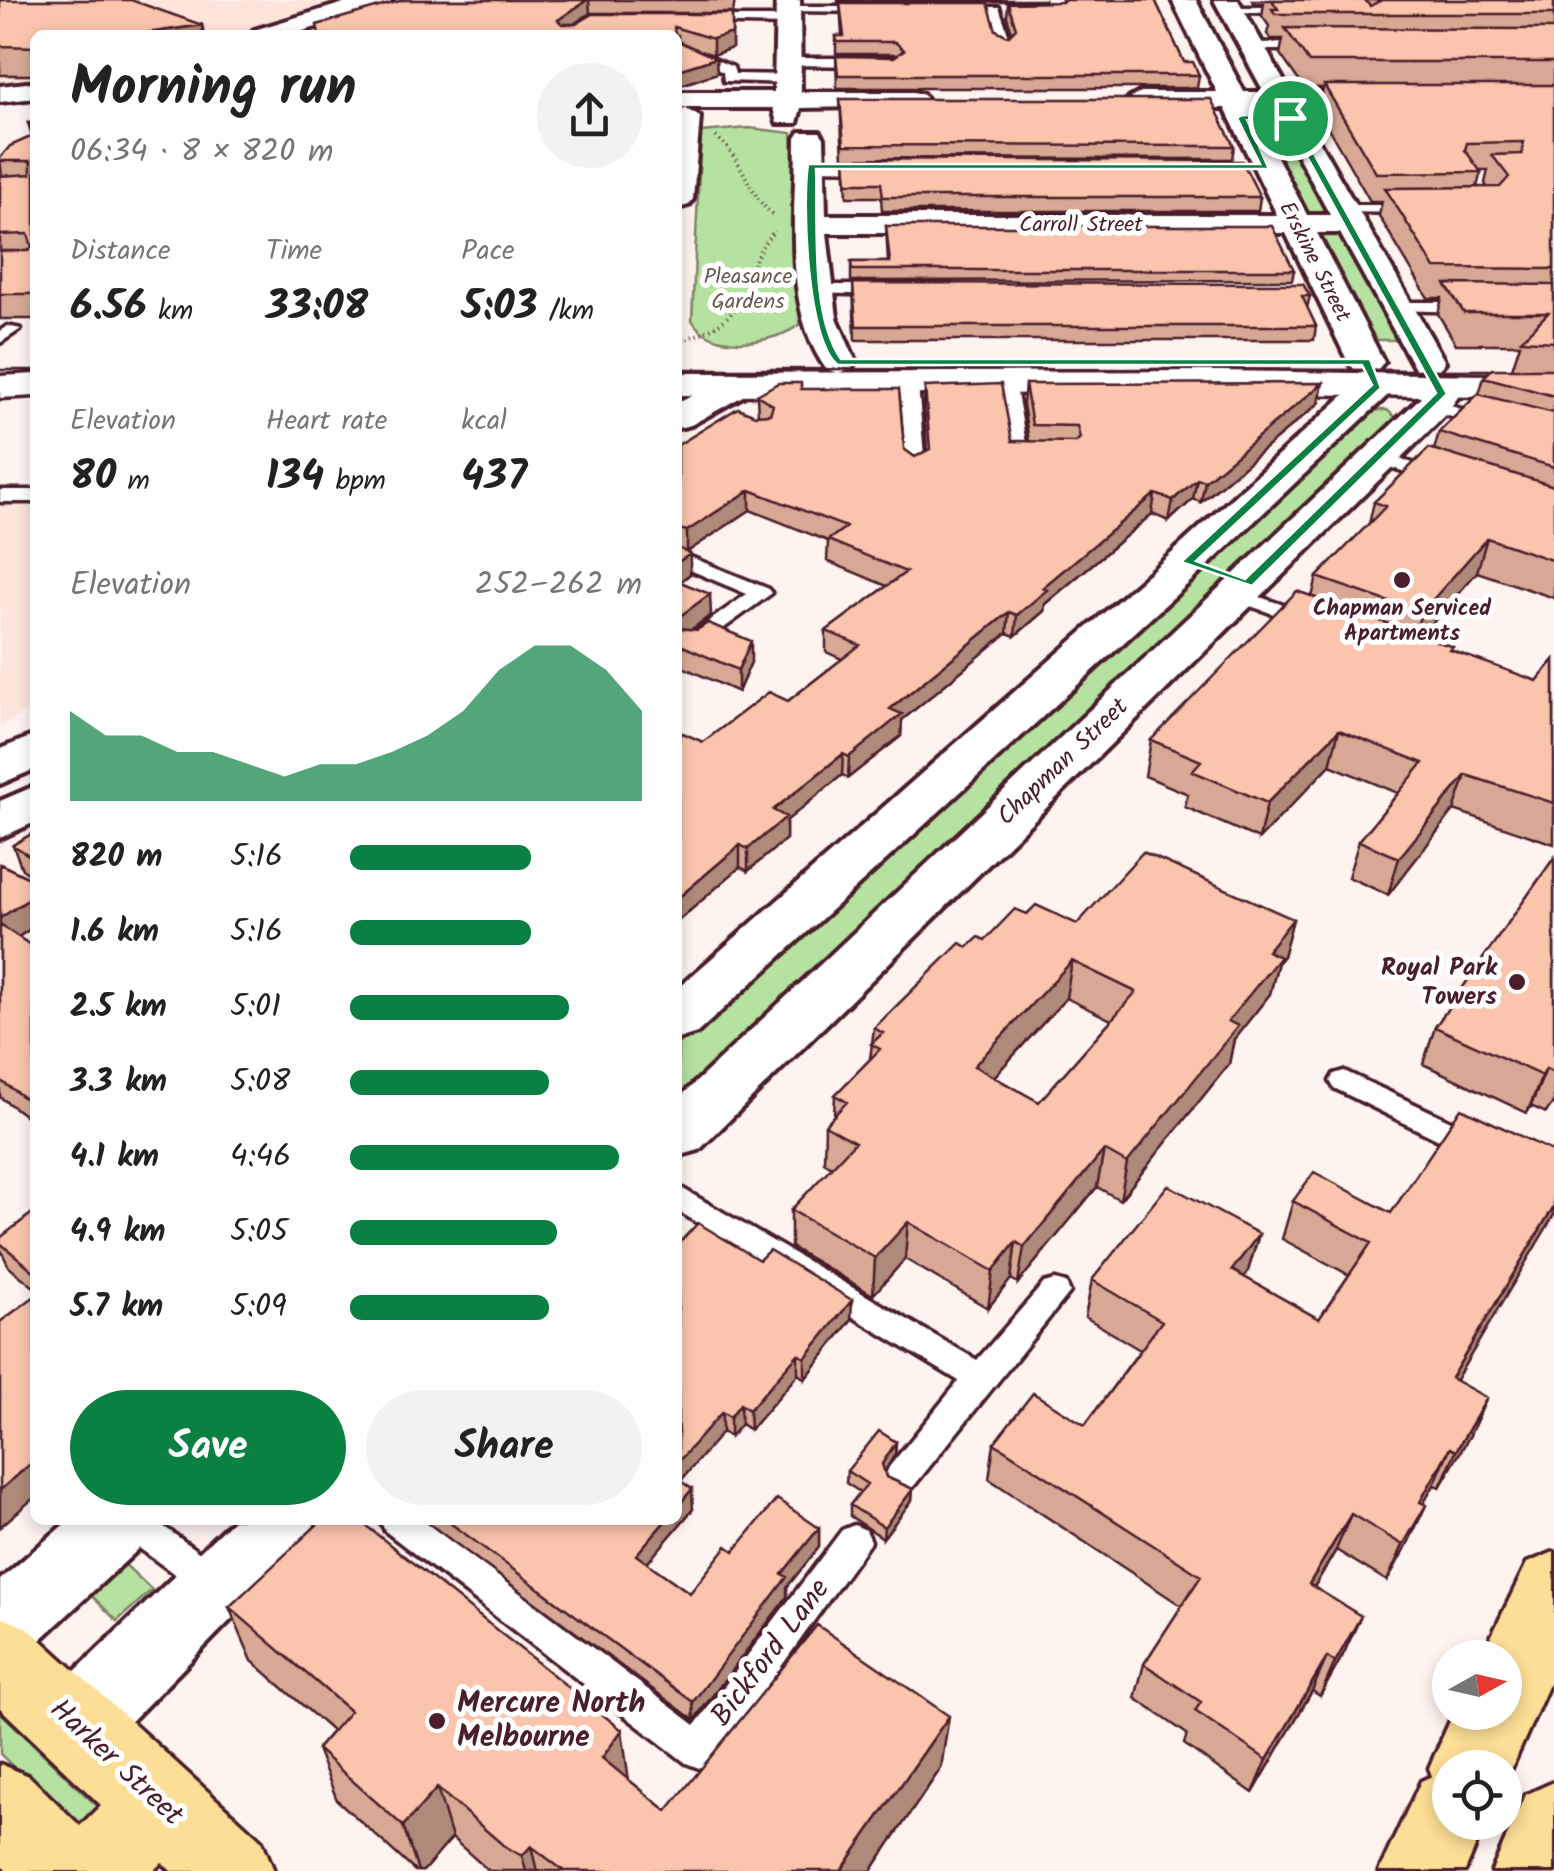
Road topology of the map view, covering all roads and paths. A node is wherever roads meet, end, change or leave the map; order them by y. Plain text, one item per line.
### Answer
1 (380, 0) edge
2 (1184, 0) edge
3 (1228, 5) edge
4 (940, 9) edge
5 (995, 9) junction
6 (1011, 9) edge
7 (788, 10) edge
8 (884, 10) edge
9 (1303, 10) edge
10 (685, 21) edge
11 (281, 30) edge
12 (1005, 42) edge
13 (1252, 46) junction
14 (1324, 46) edge
15 (1207, 47) junction
16 (682, 50) edge
17 (878, 62) edge
18 (788, 89) junction
19 (0, 94) edge
20 (30, 108) edge
21 (940, 109) edge
22 (1113, 109) edge
23 (1237, 109) junction
24 (1286, 109) junction
25 (1415, 109) edge
26 (30, 111) edge
27 (686, 117) edge
28 (0, 120) edge
29 (811, 152) joint
30 (682, 158) edge
31 (897, 166) edge
32 (1438, 208) edge
33 (1345, 216) junction
34 (780, 220) dead end
35 (1294, 224) junction
36 (797, 226) junction
37 (817, 290) junction
38 (907, 290) edge
39 (1396, 306) junction
40 (1498, 307) edge
41 (682, 340) edge
42 (838, 362) junction
43 (1554, 362) edge
44 (682, 364) edge
45 (1372, 373) junction
46 (1007, 382) junction
47 (909, 384) junction
48 (30, 385) edge
49 (1433, 385) junction
50 (0, 387) edge
51 (1554, 387) edge
52 (712, 394) edge
53 (1554, 441) edge
54 (1052, 454) edge
55 (1379, 458) junction
56 (916, 470) edge
57 (1462, 484) edge
58 (0, 496) edge
59 (30, 496) edge
60 (682, 560) edge
61 (1187, 562) junction
62 (1242, 589) junction
63 (1338, 631) edge
64 (691, 643) edge
65 (30, 752) edge
66 (971, 752) junction
67 (0, 769) edge
68 (1041, 784) junction
69 (30, 804) edge
70 (0, 822) edge
71 (682, 1015) edge
72 (1344, 1080) dead end
73 (682, 1130) edge
74 (1502, 1158) edge
75 (682, 1199) edge
76 (1056, 1292) dead end
77 (981, 1378) junction
78 (901, 1476) dead end
79 (114, 1525) edge
80 (135, 1525) edge
81 (275, 1525) edge
82 (404, 1525) edge
83 (854, 1541) dead end
84 (216, 1584) junction
85 (1554, 1588) edge
86 (0, 1628) edge
87 (0, 1655) edge
88 (1522, 1656) edge
89 (75, 1724) junction
90 (161, 1803) junction
91 (0, 1805) edge
92 (1554, 1824) edge
93 (1436, 1840) edge
94 (66, 1871) edge
95 (95, 1871) edge
96 (232, 1871) edge
97 (1422, 1871) edge
98 (1534, 1871) edge

1 - 11 street
2 - 15 street, Erskine Street
3 - 9 lane
3 - 13 street, Erskine Street
4 - 5 lane
5 - 6 lane
5 - 12 lane
7 - 8 lane
7 - 10 lane
7 - 18 street
13 - 14 lane
13 - 15 street
13 - 24 street, Erskine Street
15 - 23 street, Erskine Street
16 - 18 lane
17 - 18 lane
18 - 21 street
18 - 27 street
19 - 20 street
22 - 23 street
23 - 24 street
23 - 35 street, Erskine Street
24 - 25 street
24 - 33 street, Erskine Street
26 - 28 street
27 - 30 street
27 - 34 path
29 - 31 lane
29 - 36 street
32 - 33 lane
33 - 35 street, Carroll Street
33 - 39 street, Erskine Street
35 - 36 street, Carroll Street
35 - 45 street, Erskine Street
36 - 37 street
36 - 41 path
37 - 38 lane
37 - 42 street
39 - 40 lane
39 - 49 street, Erskine Street
42 - 45 street
42 - 52 street
43 - 49 street
44 - 52 street
45 - 46 street
45 - 49 street
45 - 61 street
46 - 47 street
46 - 54 lane
47 - 52 street
47 - 56 lane
48 - 50 street
49 - 51 street
49 - 53 lane
49 - 55 street, Chapman Street
55 - 57 lane
55 - 62 street, Chapman Street
58 - 59 lane
60 - 64 lane
61 - 62 street
61 - 66 street
62 - 63 lane
62 - 68 street, Chapman Street
65 - 67 street
66 - 68 street
66 - 71 street
68 - 73 street, Chapman Street
69 - 70 street
72 - 74 lane
75 - 77 lane
76 - 77 lane
77 - 78 lane
79 - 86 street
80 - 84 lane
81 - 84 street
82 - 83 lane, Bickford Lane
84 - 89 street
85 - 88 main road
87 - 89 main road, Harker Street
89 - 90 main road, Harker Street
90 - 95 main road
90 - 96 main road, Harker Street
91 - 94 main road
92 - 98 main road
93 - 97 main road

